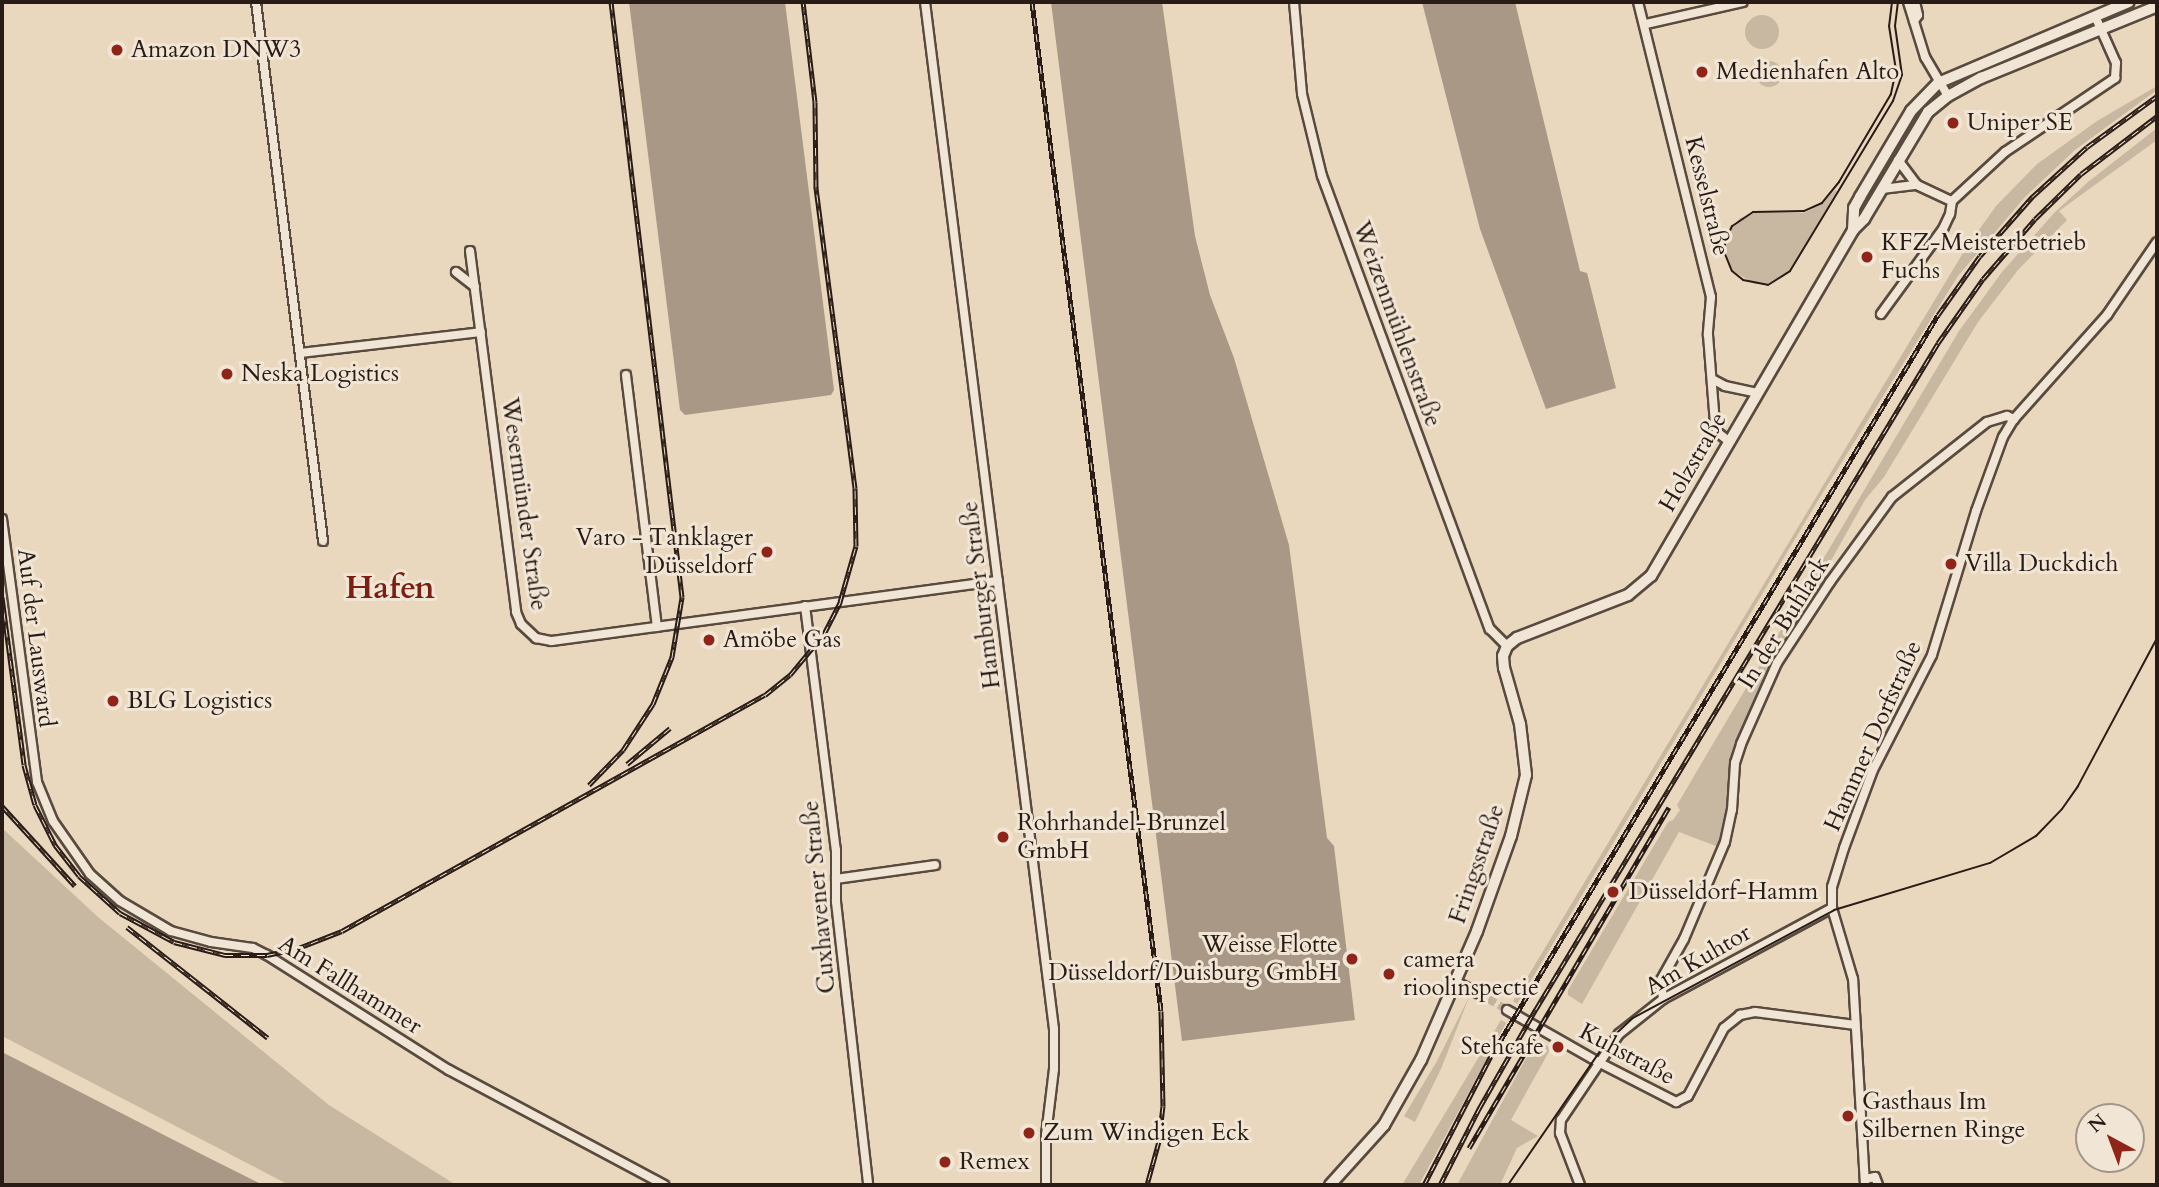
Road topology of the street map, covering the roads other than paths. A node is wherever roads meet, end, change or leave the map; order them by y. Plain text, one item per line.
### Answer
1 (256, 2) edge
2 (925, 2) edge
3 (1294, 2) edge
4 (1638, 2) edge
5 (1743, 2) edge
6 (1908, 2) edge
7 (1915, 2) edge
8 (2129, 2) edge
9 (2157, 6) edge
10 (2095, 16) junction
11 (1914, 21) junction
12 (1646, 24) junction
13 (2101, 29) junction
14 (1938, 83) junction
15 (1948, 96) junction
16 (1898, 160) junction
17 (1917, 185) junction
18 (1882, 189) junction
19 (1951, 201) junction
20 (1853, 230) junction
21 (2157, 243) edge
22 (470, 251) dead end
23 (456, 272) dead end
24 (475, 287) junction
25 (1881, 314) dead end
26 (481, 331) junction
27 (300, 353) junction
28 (626, 375) dead end
29 (1712, 379) junction
30 (1758, 394) junction
31 (2014, 419) junction
32 (1730, 442) junction
33 (2, 519) edge
34 (323, 541) dead end
35 (998, 582) junction
36 (805, 606) junction
37 (657, 626) junction
38 (1507, 646) junction
39 (32, 761) joint
40 (935, 865) dead end
41 (836, 879) junction
42 (1832, 908) junction
43 (1457, 982) junction
44 (1478, 993) tunnel mouth
45 (1663, 999) junction
46 (1507, 1010) tunnel mouth
47 (1855, 1025) junction
48 (1598, 1062) junction
49 (1865, 1182) edge
50 (664, 1185) edge
51 (868, 1185) edge
52 (1046, 1185) edge
53 (1330, 1185) edge
54 (1580, 1185) edge
55 (1878, 1185) edge

1 - 27 street
2 - 35 street, Hamburger Straße
3 - 38 street, Weizenmühlenstraße
4 - 12 street, Kesselstraße
5 - 12 street
6 - 11 street
7 - 11 street
8 - 10 street, Holzstraße
9 - 13 street, Holzstraße
10 - 13 street
10 - 14 street, Holzstraße
11 - 14 street
12 - 29 street, Kesselstraße
13 - 15 street, Holzstraße
13 - 19 street
14 - 15 street
14 - 20 street, Holzstraße
15 - 16 street, Holzstraße
16 - 17 street
16 - 18 street, Holzstraße
17 - 18 street
17 - 19 street
18 - 20 street, Holzstraße
19 - 25 street
20 - 30 street, Holzstraße
21 - 31 street, Hammer Dorfstraße
22 - 24 street, Wesermünder Straße
23 - 24 street
24 - 26 street, Wesermünder Straße
26 - 27 street
26 - 37 street, Wesermünder Straße
27 - 34 street
28 - 37 street
29 - 30 street
29 - 32 street, Kesselstraße
30 - 32 street, Holzstraße
31 - 42 street, Hammer Dorfstraße
31 - 45 street, In der Buhlack
32 - 38 street, Holzstraße
33 - 39 street, Auf der Lausward
35 - 36 street, Wesermünder Straße
35 - 52 street, Hamburger Straße
36 - 37 street, Wesermünder Straße
36 - 41 street, Cuxhavener Straße
38 - 43 street, Fringsstraße
39 - 50 street, Am Fallhammer
40 - 41 street
41 - 51 street, Cuxhavener Straße
42 - 45 street, Am Kuhtor
42 - 47 street, Hammer Dorfstraße
43 - 44 street
43 - 53 street, Fringsstraße
45 - 48 street, Am Kuhtor
46 - 48 street, Kuhstraße
47 - 48 street, Kuhstraße
47 - 49 street, Hammer Dorfstraße
48 - 54 street, Am Kuhtor
49 - 55 street, Hammer Dorfstraße

